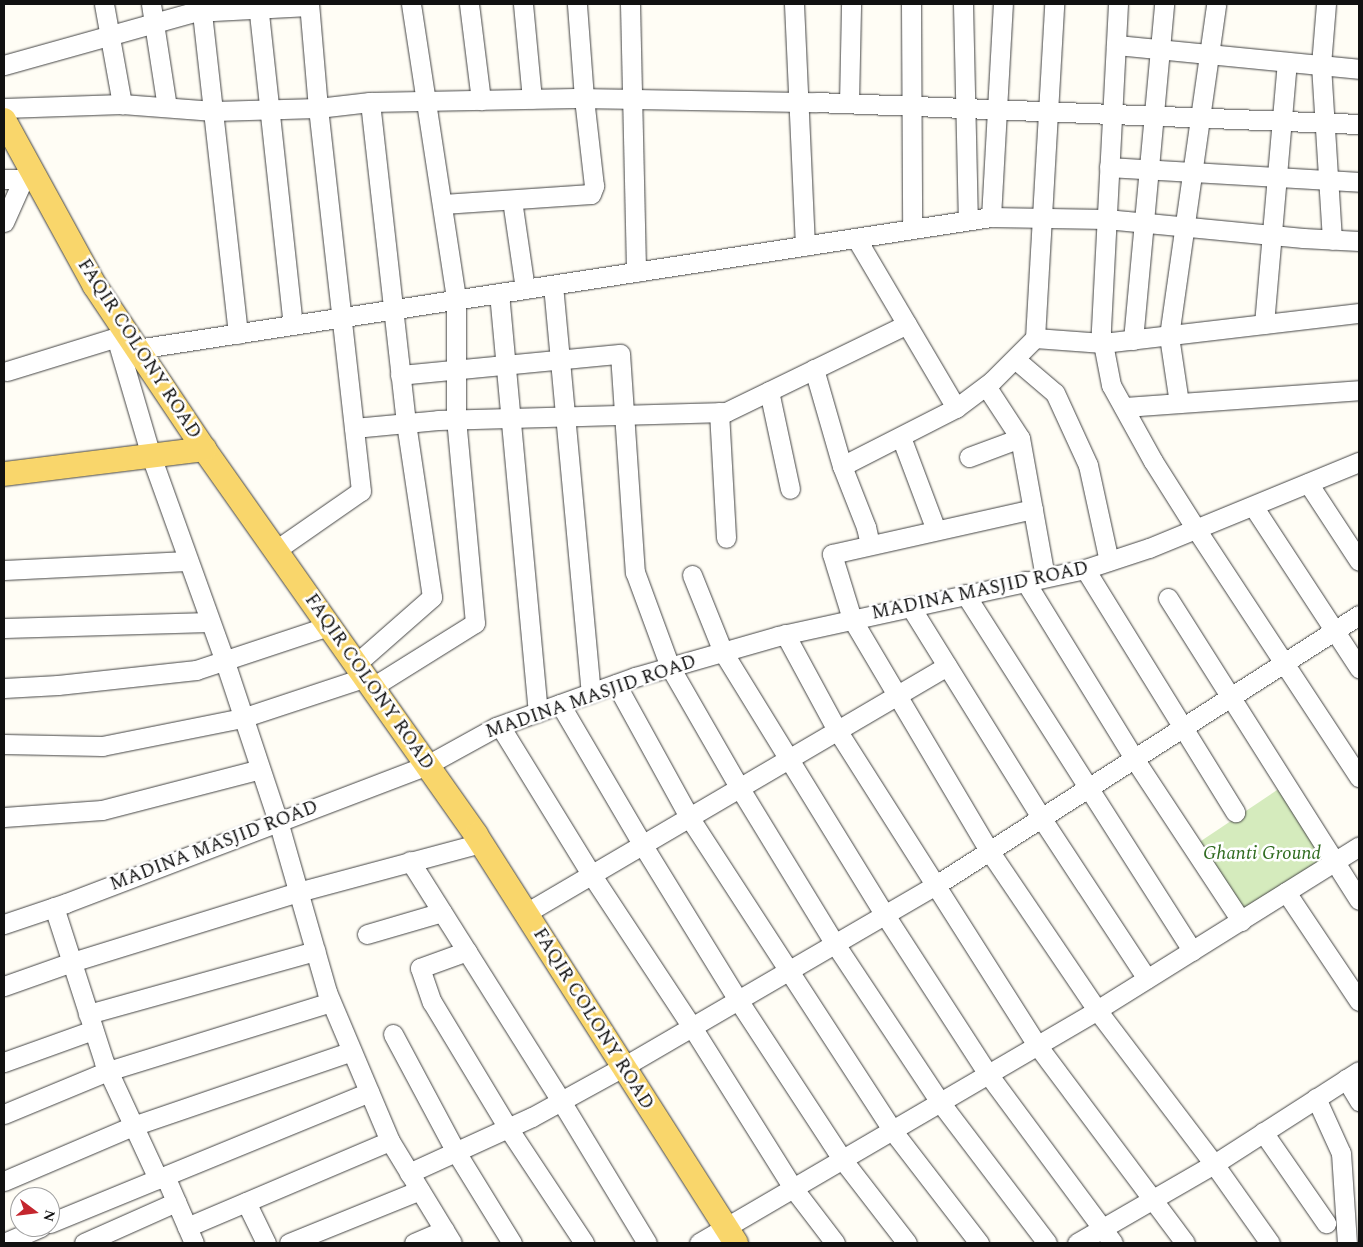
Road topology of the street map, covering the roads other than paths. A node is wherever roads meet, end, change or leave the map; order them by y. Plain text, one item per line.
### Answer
1 (104, 4) edge
2 (151, 4) edge
3 (411, 4) edge
4 (469, 4) edge
5 (523, 4) edge
6 (577, 4) edge
7 (630, 4) edge
8 (794, 4) edge
9 (851, 4) edge
10 (911, 4) edge
11 (963, 4) edge
12 (1002, 4) edge
13 (1054, 4) edge
14 (1118, 4) edge
15 (1164, 4) edge
16 (1216, 4) edge
17 (1326, 4) edge
18 (309, 5) edge
19 (258, 6) edge
20 (201, 8) edge
21 (154, 23) junction
22 (110, 35) junction
23 (1116, 45) junction
24 (1160, 50) junction
25 (1209, 54) junction
26 (1288, 62) junction
27 (4, 65) edge
28 (1321, 65) junction
29 (1359, 69) edge
30 (584, 98) junction
31 (532, 99) junction
32 (481, 100) junction
33 (632, 100) junction
34 (424, 101) junction
35 (370, 102) junction
36 (798, 102) junction
37 (849, 103) junction
38 (122, 104) junction
39 (912, 106) junction
40 (167, 107) junction
41 (4, 108) edge
42 (318, 108) junction
43 (270, 109) junction
44 (965, 109) junction
45 (997, 110) junction
46 (214, 111) junction
47 (1048, 112) junction
48 (1112, 115) junction
49 (1154, 117) junction
50 (1200, 118) junction
51 (4, 120) edge
52 (1282, 122) junction
53 (1324, 123) junction
54 (1359, 124) edge
55 (1109, 166) junction
56 (1149, 169) junction
57 (1192, 172) junction
58 (26, 173) junction
59 (1277, 177) junction
60 (4, 179) edge
61 (1328, 180) junction
62 (1359, 182) edge
63 (512, 200) junction
64 (443, 204) junction
65 (991, 216) junction
66 (1042, 218) junction
67 (1106, 219) junction
68 (968, 220) junction
69 (4, 222) edge
70 (1144, 223) junction
71 (1185, 227) junction
72 (912, 229) junction
73 (1272, 236) junction
74 (856, 238) junction
75 (1332, 240) junction
76 (1359, 240) edge
77 (805, 246) junction
78 (636, 272) junction
79 (553, 285) junction
80 (525, 289) junction
81 (499, 293) junction
82 (456, 298) junction
83 (393, 309) junction
84 (1359, 313) edge
85 (341, 318) junction
86 (907, 324) junction
87 (1264, 324) junction
88 (293, 325) junction
89 (238, 334) junction
90 (1169, 336) junction
91 (1035, 338) junction
92 (127, 340) junction
93 (1133, 340) junction
94 (1103, 343) junction
95 (560, 359) junction
96 (1015, 359) junction
97 (506, 364) junction
98 (456, 369) junction
99 (814, 369) junction
100 (7, 371) dead end
101 (400, 374) junction
102 (986, 386) junction
103 (1359, 390) edge
104 (769, 391) junction
105 (1180, 403) junction
106 (1124, 407) junction
107 (956, 408) junction
108 (719, 412) junction
109 (624, 415) junction
110 (566, 416) junction
111 (511, 418) junction
112 (456, 420) junction
113 (406, 423) junction
114 (354, 428) junction
115 (901, 436) junction
116 (1020, 438) junction
117 (204, 449) junction
118 (151, 456) junction
119 (969, 458) dead end
120 (1359, 462) edge
121 (842, 466) junction
122 (4, 474) edge
123 (1308, 483) junction
124 (790, 489) dead end
125 (1252, 506) junction
126 (1033, 508) junction
127 (936, 530) junction
128 (1196, 530) junction
129 (726, 538) dead end
130 (870, 546) junction
131 (276, 550) junction
132 (187, 561) junction
133 (1109, 561) junction
134 (1359, 561) edge
135 (1085, 569) junction
136 (4, 570) edge
137 (692, 575) dead end
138 (1045, 577) junction
139 (1025, 582) junction
140 (965, 594) junction
141 (1168, 598) dead end
142 (910, 606) junction
143 (1359, 615) edge
144 (852, 619) junction
145 (209, 622) junction
146 (331, 626) junction
147 (4, 628) edge
148 (1335, 631) junction
149 (785, 634) junction
150 (723, 652) junction
151 (225, 662) junction
152 (1285, 664) junction
153 (947, 666) junction
154 (670, 667) junction
155 (1359, 668) edge
156 (366, 675) junction
157 (616, 684) junction
158 (4, 688) edge
159 (591, 693) junction
160 (898, 696) junction
161 (1231, 699) junction
162 (560, 704) junction
163 (538, 712) junction
164 (242, 718) junction
165 (500, 726) junction
166 (837, 730) junction
167 (1183, 730) junction
168 (4, 744) edge
169 (790, 758) junction
170 (1135, 760) junction
171 (427, 765) junction
172 (260, 769) junction
173 (1359, 777) edge
174 (739, 787) junction
175 (1088, 790) junction
176 (1235, 812) dead end
177 (4, 817) edge
178 (689, 817) junction
179 (1042, 819) junction
180 (278, 821) junction
181 (481, 842) junction
182 (642, 844) junction
183 (1359, 846) edge
184 (990, 852) junction
185 (410, 861) junction
186 (1335, 861) junction
187 (591, 874) junction
188 (936, 885) junction
189 (298, 892) junction
190 (1286, 892) junction
191 (1359, 900) edge
192 (54, 907) junction
193 (442, 912) junction
194 (526, 914) junction
195 (885, 915) junction
196 (1241, 921) junction
197 (4, 924) edge
198 (367, 934) dead end
199 (835, 944) junction
200 (315, 951) junction
201 (467, 951) junction
202 (1192, 951) junction
203 (72, 962) junction
204 (789, 971) junction
205 (1146, 979) junction
206 (4, 986) edge
207 (738, 1000) junction
208 (1359, 1000) edge
209 (331, 1002) junction
210 (1097, 1010) junction
211 (91, 1022) junction
212 (692, 1027) junction
213 (393, 1034) dead end
214 (1037, 1045) junction
215 (352, 1051) junction
216 (4, 1062) edge
217 (624, 1067) junction
218 (108, 1072) junction
219 (988, 1074) junction
220 (1352, 1075) edge
221 (369, 1092) junction
222 (1316, 1098) junction
223 (561, 1101) junction
224 (1359, 1101) edge
225 (940, 1102) junction
226 (4, 1114) edge
227 (133, 1126) junction
228 (508, 1128) junction
229 (892, 1130) junction
230 (1263, 1132) junction
231 (390, 1141) junction
232 (456, 1152) junction
233 (842, 1159) junction
234 (1214, 1164) junction
235 (409, 1173) junction
236 (161, 1178) junction
237 (4, 1181) edge
238 (793, 1188) junction
239 (420, 1190) junction
240 (1152, 1199) junction
241 (176, 1202) junction
242 (246, 1202) junction
243 (60, 1220) edge
244 (1326, 1223) dead end
245 (191, 1235) edge
246 (730, 1236) edge
247 (1108, 1236) edge
248 (18, 1237) edge
249 (448, 1237) edge
250 (1351, 1242) edge
251 (4, 1243) edge
252 (84, 1243) edge
253 (266, 1243) edge
254 (289, 1243) edge
255 (414, 1243) edge
256 (512, 1243) edge
257 (584, 1243) edge
258 (647, 1243) edge
259 (699, 1243) edge
260 (835, 1243) edge
261 (907, 1243) edge
262 (979, 1243) edge
263 (1047, 1243) edge
264 (1078, 1243) edge
265 (1185, 1243) edge
266 (1270, 1243) edge

1 - 22 street
2 - 21 street
3 - 34 street
4 - 32 street
5 - 31 street
6 - 30 street
7 - 33 street
8 - 36 street
9 - 37 street
10 - 39 street
11 - 44 street
12 - 45 street
13 - 47 street
14 - 23 street
15 - 24 street
16 - 25 street
17 - 28 street
18 - 19 street
18 - 42 street
19 - 20 street
19 - 43 street
20 - 21 street
20 - 46 street
21 - 22 street
21 - 40 street
22 - 27 street
22 - 38 street
23 - 24 street
23 - 48 street
24 - 25 street
24 - 49 street
25 - 26 street
25 - 50 street
26 - 28 street
26 - 52 street
28 - 29 street
28 - 53 street
30 - 31 street
30 - 33 street
30 - 63 street
31 - 32 street
32 - 34 street
33 - 36 street
33 - 78 street
34 - 35 street
34 - 64 street
35 - 42 street
35 - 83 street
36 - 37 street
36 - 77 street
37 - 39 street
38 - 40 street
38 - 41 street
39 - 44 street
39 - 72 street
40 - 46 street
42 - 43 street
42 - 85 street
43 - 46 street
43 - 88 street
44 - 45 street
44 - 68 street
45 - 47 street
45 - 65 street
46 - 89 street
47 - 48 street
47 - 66 street
48 - 49 street
48 - 55 street
49 - 50 street
49 - 56 street
50 - 52 street
50 - 57 street
51 - 58 main road, FAQIR COLONY ROAD
52 - 53 street
52 - 59 street
53 - 54 street
53 - 61 street
55 - 56 street
55 - 67 street
56 - 57 street
56 - 70 street
57 - 59 street
57 - 71 street
58 - 60 street
58 - 69 street
58 - 92 main road, FAQIR COLONY ROAD
59 - 61 street
59 - 73 street
61 - 62 street
61 - 75 street
63 - 64 street
63 - 80 street
64 - 82 street
65 - 66 street
65 - 68 street
66 - 67 street
66 - 91 street
67 - 70 street
67 - 94 street
68 - 72 street
70 - 71 street
70 - 93 street
71 - 73 street
71 - 90 street
72 - 74 street
73 - 75 street
73 - 87 street
74 - 77 street
74 - 86 street
75 - 76 street
77 - 78 street
78 - 79 street
79 - 80 street
79 - 95 street
80 - 81 street
81 - 82 street
81 - 97 street
82 - 83 street
82 - 98 street
83 - 85 street
83 - 101 street
84 - 87 street
85 - 88 street
85 - 114 street
86 - 99 street
86 - 107 street
87 - 90 street
88 - 89 street
89 - 92 street
90 - 93 street
90 - 105 street
91 - 94 street
91 - 96 street
92 - 100 street
92 - 117 main road, FAQIR COLONY ROAD
92 - 118 street
93 - 94 street
94 - 106 street
95 - 97 street
95 - 109 street
95 - 110 street
96 - 102 street
96 - 133 street
97 - 98 street
97 - 111 street
98 - 101 street
98 - 112 street
99 - 104 street
99 - 121 street
101 - 113 street
102 - 107 street
102 - 116 street
103 - 105 street
104 - 108 street
104 - 124 street
105 - 106 street
106 - 128 street
107 - 115 street
108 - 109 street
108 - 129 street
109 - 110 street
109 - 154 street
110 - 111 street
110 - 159 street
111 - 112 street
111 - 163 street
112 - 113 street
112 - 156 street
113 - 114 street
113 - 156 street
114 - 131 street
115 - 121 street
115 - 127 street
116 - 119 street
116 - 126 street
117 - 118 main road
117 - 131 main road, FAQIR COLONY ROAD
118 - 122 main road
118 - 132 street
120 - 123 street, MADINA MASJID ROAD
121 - 130 street
123 - 125 street, MADINA MASJID ROAD
123 - 134 street
125 - 128 street, MADINA MASJID ROAD
125 - 148 street
126 - 127 street
126 - 138 street
127 - 130 street
128 - 133 street, MADINA MASJID ROAD
128 - 152 street
130 - 144 street
131 - 146 main road, FAQIR COLONY ROAD
132 - 136 street
132 - 145 street
133 - 135 street, MADINA MASJID ROAD
135 - 138 street, MADINA MASJID ROAD
135 - 167 street
137 - 150 street
138 - 139 street, MADINA MASJID ROAD
139 - 140 street, MADINA MASJID ROAD
139 - 170 street
140 - 142 street, MADINA MASJID ROAD
140 - 175 street
141 - 161 street
142 - 144 street, MADINA MASJID ROAD
142 - 153 street
143 - 148 street
144 - 149 street, MADINA MASJID ROAD
144 - 160 street
145 - 147 street
145 - 151 street
146 - 151 street
146 - 156 main road, FAQIR COLONY ROAD
148 - 152 street
148 - 155 street
149 - 150 street, MADINA MASJID ROAD
149 - 166 street
150 - 154 street, MADINA MASJID ROAD
150 - 169 street
151 - 158 street
151 - 164 street
152 - 161 street
152 - 173 street
153 - 160 street
153 - 179 street
154 - 157 street, MADINA MASJID ROAD
154 - 174 street
156 - 164 street
156 - 171 main road, FAQIR COLONY ROAD
157 - 159 street, MADINA MASJID ROAD
157 - 178 street
159 - 162 street, MADINA MASJID ROAD
160 - 166 street
160 - 184 street
161 - 167 street
161 - 186 street
162 - 163 street, MADINA MASJID ROAD
162 - 182 street
163 - 165 street, MADINA MASJID ROAD
164 - 168 street
164 - 172 street
165 - 171 street, MADINA MASJID ROAD
165 - 187 street
166 - 169 street
166 - 188 street
167 - 170 street
167 - 176 street
169 - 174 street
169 - 195 street
170 - 175 street
170 - 196 street
171 - 180 street, MADINA MASJID ROAD
171 - 181 main road, FAQIR COLONY ROAD
172 - 177 street
172 - 180 street
174 - 178 street
174 - 199 street
175 - 179 street
175 - 202 street
178 - 182 street
178 - 204 street
179 - 184 street
179 - 205 street
180 - 189 street
180 - 192 street, MADINA MASJID ROAD
181 - 185 street
181 - 194 main road, FAQIR COLONY ROAD
182 - 187 street
182 - 207 street
183 - 186 street
184 - 188 street
184 - 210 street
185 - 189 street
185 - 193 street
186 - 190 street
186 - 191 street
187 - 194 street
187 - 212 street
188 - 195 street
188 - 214 street
189 - 200 street
189 - 203 street
190 - 196 street
190 - 208 street
192 - 197 street, MADINA MASJID ROAD
192 - 203 street
193 - 198 street
193 - 201 street
194 - 217 main road, FAQIR COLONY ROAD
195 - 199 street
195 - 219 street
196 - 202 street
199 - 204 street
199 - 225 street
200 - 209 street
200 - 211 street
201 - 223 street
201 - 228 street
202 - 205 street
203 - 206 street
203 - 211 street
204 - 207 street
204 - 229 street
205 - 210 street
207 - 212 street
207 - 233 street
209 - 215 street
209 - 218 street
210 - 214 street
210 - 234 street
211 - 216 street
211 - 218 street
212 - 217 street
212 - 238 street
213 - 232 street
214 - 219 street
214 - 240 street
215 - 221 street
215 - 227 street
217 - 223 street
217 - 246 main road, FAQIR COLONY ROAD
218 - 226 street
218 - 227 street
219 - 225 street
219 - 247 street
220 - 222 street
220 - 224 street
221 - 231 street
221 - 236 street
222 - 230 street
222 - 250 street
223 - 228 street
223 - 258 street
225 - 229 street
225 - 263 street
227 - 236 street
227 - 237 street
228 - 232 street
228 - 257 street
229 - 233 street
229 - 262 street
230 - 234 street
230 - 244 street
231 - 235 street
231 - 242 street
232 - 235 street
232 - 256 street
233 - 238 street
233 - 261 street
234 - 240 street
234 - 266 street
235 - 239 street
236 - 241 street
236 - 243 street
238 - 246 street
238 - 260 street
239 - 249 street
239 - 254 street
240 - 247 street
240 - 265 street
241 - 245 street
241 - 252 street
242 - 245 street
242 - 253 street
246 - 259 street
247 - 264 street
248 - 251 street
249 - 255 street

